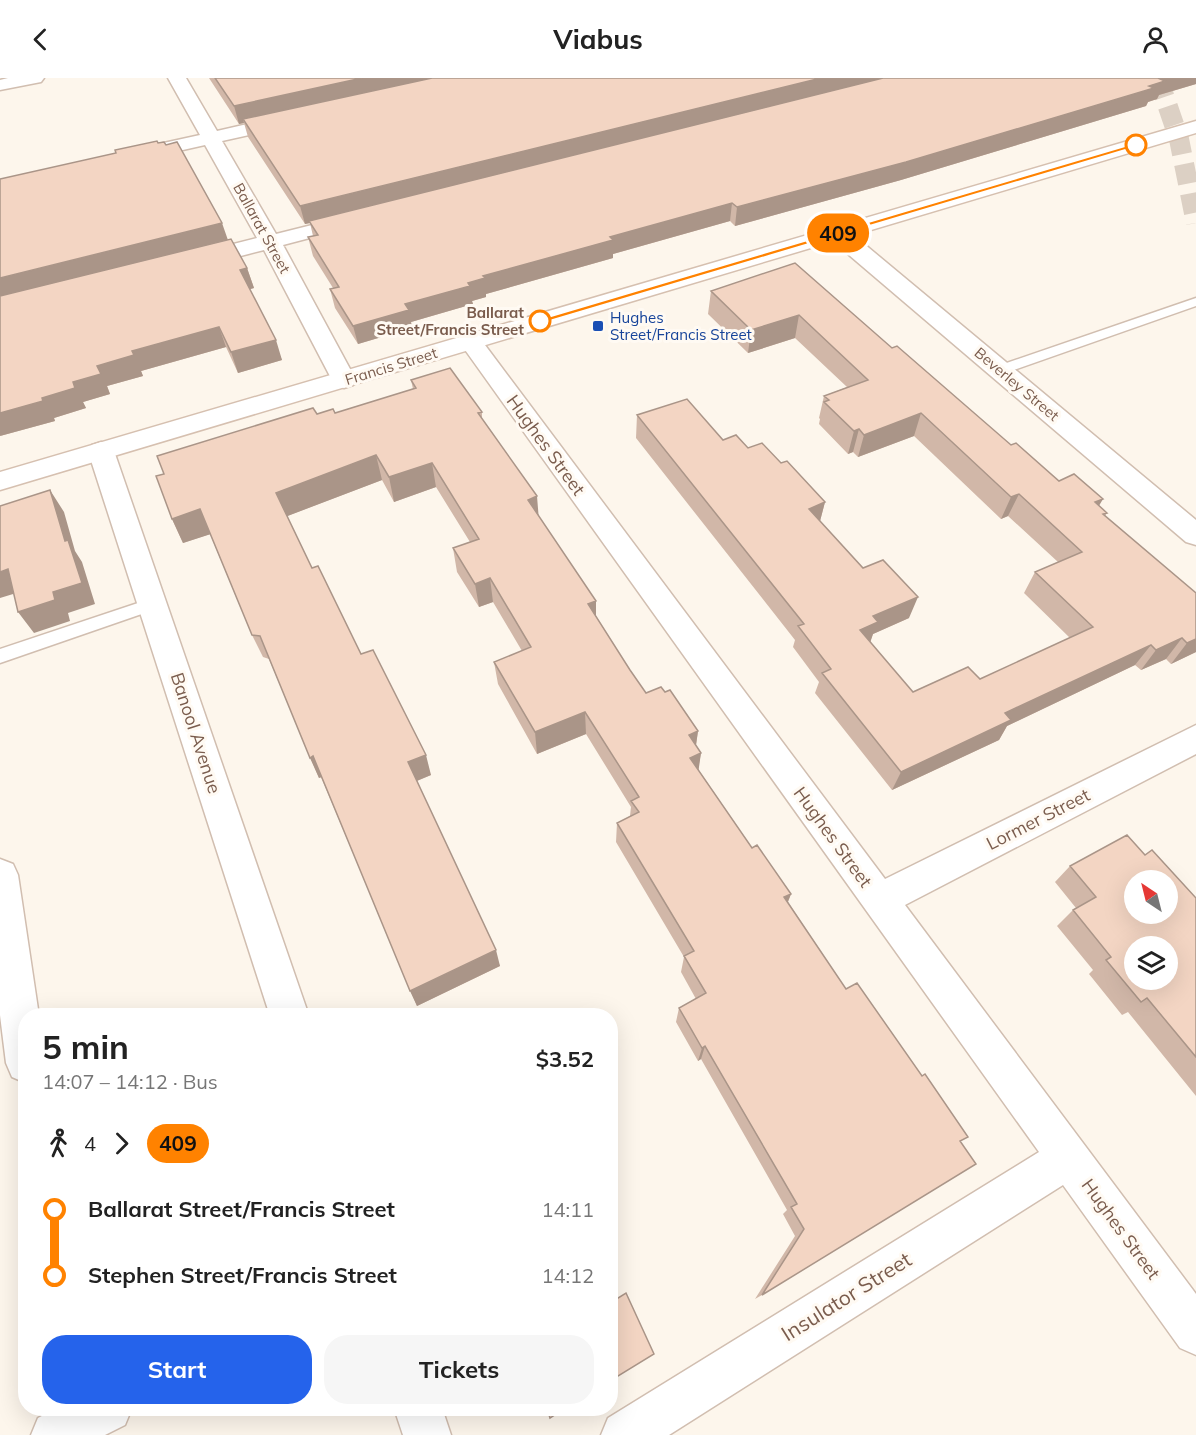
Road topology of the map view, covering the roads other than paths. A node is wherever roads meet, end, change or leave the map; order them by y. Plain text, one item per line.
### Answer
1 (35, 78) edge
2 (177, 78) edge
3 (0, 85) edge
4 (310, 116) edge
5 (1196, 127) edge
6 (212, 138) junction
7 (111, 160) edge
8 (375, 215) edge
9 (837, 233) junction
10 (270, 242) junction
11 (180, 265) edge
12 (1196, 302) edge
13 (471, 342) junction
14 (1000, 370) junction
15 (344, 380) junction
16 (101, 451) junction
17 (0, 481) edge
18 (1196, 535) edge
19 (153, 604) junction
20 (0, 656) edge
21 (1196, 738) edge
22 (0, 875) edge
23 (880, 900) junction
24 (18, 1008) edge
25 (287, 1008) edge
26 (1068, 1158) junction
27 (1196, 1332) edge
28 (421, 1416) edge
29 (427, 1435) edge
30 (625, 1435) edge

1 - 3 street
2 - 6 street, Ballarat Street
4 - 6 street
5 - 9 street, Francis Street
6 - 7 street
6 - 10 street, Ballarat Street
8 - 10 street
9 - 13 street, Francis Street
9 - 14 street, Beverley Street
10 - 11 street
10 - 15 street, Ballarat Street
12 - 14 lane
13 - 15 street, Francis Street
13 - 23 street, Hughes Street
14 - 18 street, Beverley Street
15 - 16 street, Francis Street
16 - 17 street, Francis Street
16 - 19 street, Banool Avenue
19 - 20 lane
19 - 25 street, Banool Avenue
21 - 23 street, Lormer Street
22 - 24 street
23 - 26 street, Hughes Street
26 - 27 street, Hughes Street
26 - 30 street, Insulator Street
28 - 29 street

